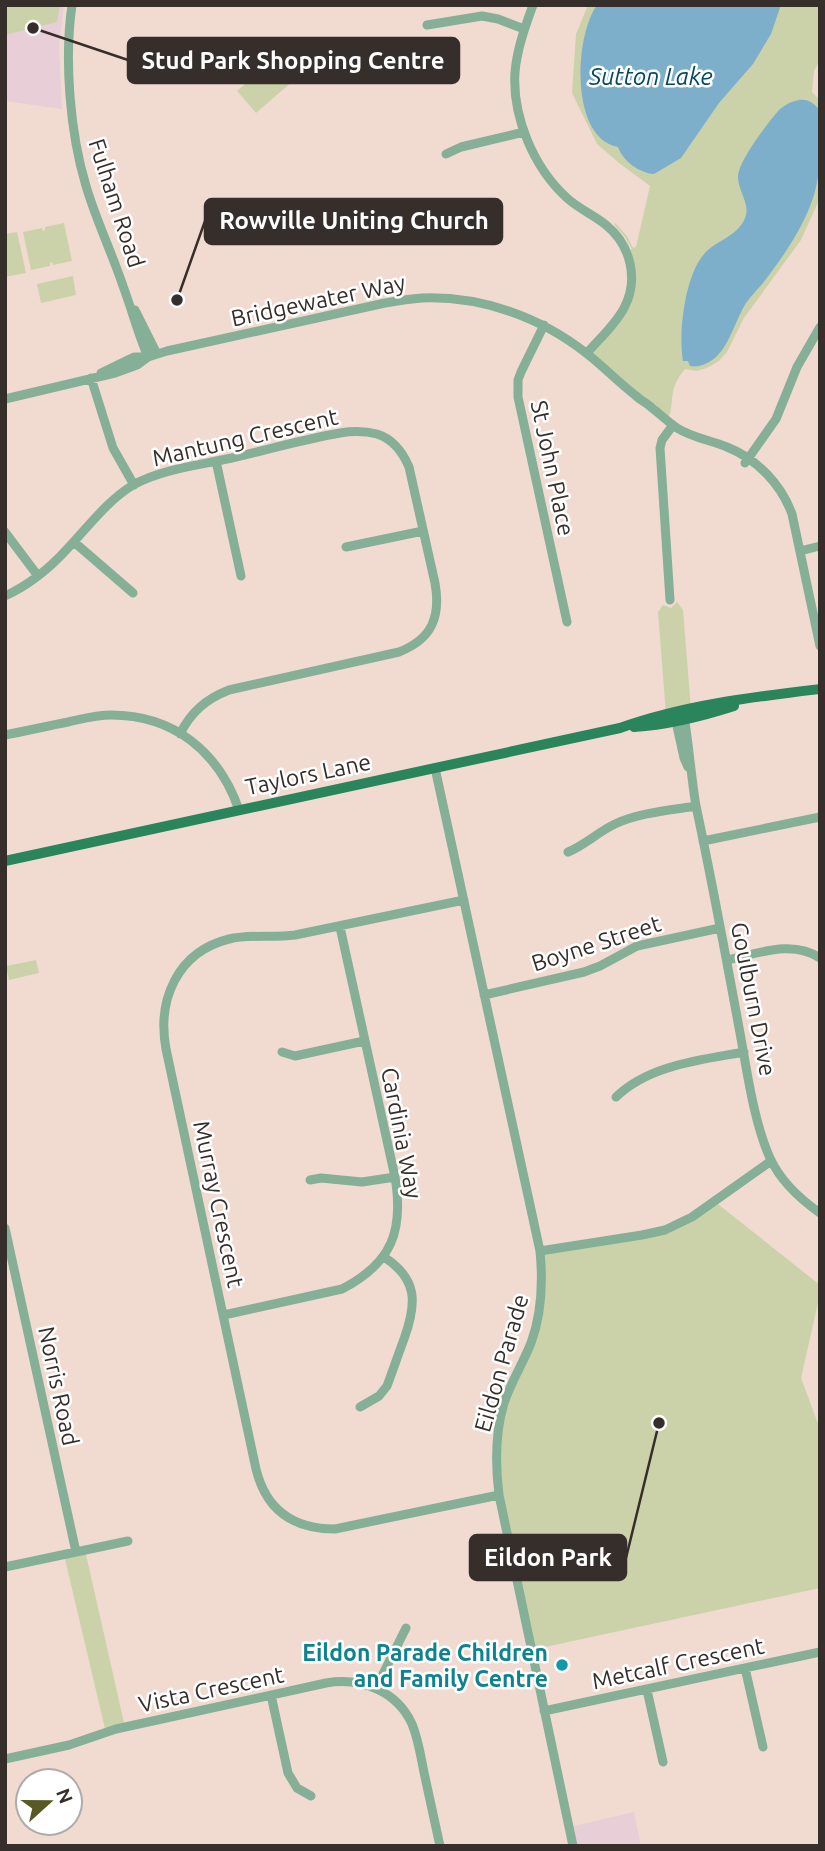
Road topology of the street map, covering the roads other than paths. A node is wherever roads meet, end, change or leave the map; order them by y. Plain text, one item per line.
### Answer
1 (72, 5) edge
2 (533, 5) edge
3 (427, 25) dead end
4 (524, 29) junction
5 (524, 132) junction
6 (446, 154) dead end
7 (544, 325) junction
8 (820, 327) edge
9 (587, 354) junction
10 (152, 356) junction
11 (94, 377) junction
12 (5, 399) edge
13 (672, 427) junction
14 (216, 461) junction
15 (747, 461) junction
16 (134, 485) junction
17 (423, 531) junction
18 (5, 532) edge
19 (74, 542) junction
20 (820, 546) edge
21 (346, 547) dead end
22 (800, 551) junction
23 (38, 576) junction
24 (241, 576) dead end
25 (132, 593) dead end
26 (5, 596) edge
27 (670, 600) dead end
28 (567, 622) dead end
29 (820, 646) edge
30 (820, 681) edge
31 (820, 689) edge
32 (773, 695) junction
33 (679, 716) junction
34 (180, 734) junction
35 (5, 735) edge
36 (435, 768) junction
37 (696, 806) junction
38 (239, 810) junction
39 (820, 817) edge
40 (704, 841) junction
41 (568, 852) dead end
42 (5, 861) edge
43 (464, 900) junction
44 (340, 927) junction
45 (720, 928) junction
46 (820, 958) edge
47 (727, 960) junction
48 (484, 995) junction
49 (364, 1041) junction
50 (282, 1052) dead end
51 (744, 1052) junction
52 (616, 1097) dead end
53 (771, 1161) junction
54 (395, 1177) junction
55 (310, 1180) dead end
56 (820, 1213) edge
57 (5, 1228) edge
58 (540, 1251) junction
59 (383, 1257) junction
60 (224, 1315) junction
61 (360, 1407) dead end
62 (499, 1495) junction
63 (128, 1541) dead end
64 (76, 1552) junction
65 (5, 1567) edge
66 (406, 1628) dead end
67 (820, 1652) edge
68 (745, 1668) junction
69 (376, 1688) junction
70 (647, 1690) junction
71 (271, 1695) junction
72 (544, 1712) junction
73 (763, 1747) dead end
74 (5, 1759) edge
75 (663, 1762) dead end
76 (312, 1796) dead end
77 (440, 1846) edge
78 (573, 1846) edge

1 - 10 street, Fulham Road
2 - 4 street
3 - 4 street
4 - 5 street
5 - 6 street
5 - 9 street
7 - 9 street, Bridgewater Way
7 - 10 street, Bridgewater Way
7 - 28 street, St John Place
8 - 15 street
9 - 13 street, Bridgewater Way
10 - 11 street, Bridgewater Way
11 - 12 street, Bridgewater Way
11 - 16 street
13 - 15 street, Bridgewater Way
13 - 27 street
14 - 16 street, Mantung Crescent
14 - 17 street, Mantung Crescent
14 - 24 street
15 - 22 street, Bridgewater Way
16 - 19 street, Mantung Crescent
17 - 21 street
17 - 34 street, Mantung Crescent
18 - 23 street
19 - 23 street, Mantung Crescent
19 - 25 street
20 - 22 street
22 - 29 street, Bridgewater Way
23 - 26 street, Mantung Crescent
30 - 32 main road, Taylors Lane
31 - 32 main road, Taylors Lane
32 - 33 main road, Taylors Lane
33 - 36 main road, Taylors Lane
33 - 37 street, Goulburn Drive
34 - 35 street
34 - 38 street
36 - 38 main road, Taylors Lane
36 - 43 street, Eildon Parade
37 - 40 street, Goulburn Drive
37 - 41 street
38 - 42 main road, Taylors Lane
39 - 40 street
40 - 45 street, Goulburn Drive
43 - 44 street, Murray Crescent
43 - 48 street, Eildon Parade
44 - 49 street, Cardinia Way
44 - 60 street, Murray Crescent
45 - 47 street, Goulburn Drive
45 - 48 street, Boyne Street
46 - 47 street
47 - 51 street, Goulburn Drive
48 - 58 street, Eildon Parade
49 - 50 street
49 - 54 street, Cardinia Way
51 - 52 street
51 - 53 street, Goulburn Drive
53 - 56 street, Goulburn Drive
53 - 58 street
54 - 55 street
54 - 59 street, Cardinia Way
57 - 64 street, Norris Road
58 - 62 street, Eildon Parade
59 - 60 street, Cardinia Way
59 - 61 street
60 - 62 street, Murray Crescent
62 - 72 street, Eildon Parade
63 - 64 street
64 - 65 street
66 - 69 street
67 - 68 street, Metcalf Crescent
68 - 70 street, Metcalf Crescent
68 - 73 street
69 - 71 street, Vista Crescent
69 - 77 street, Vista Crescent
70 - 72 street, Metcalf Crescent
70 - 75 street
71 - 74 street, Vista Crescent
71 - 76 street
72 - 78 street, Eildon Parade

